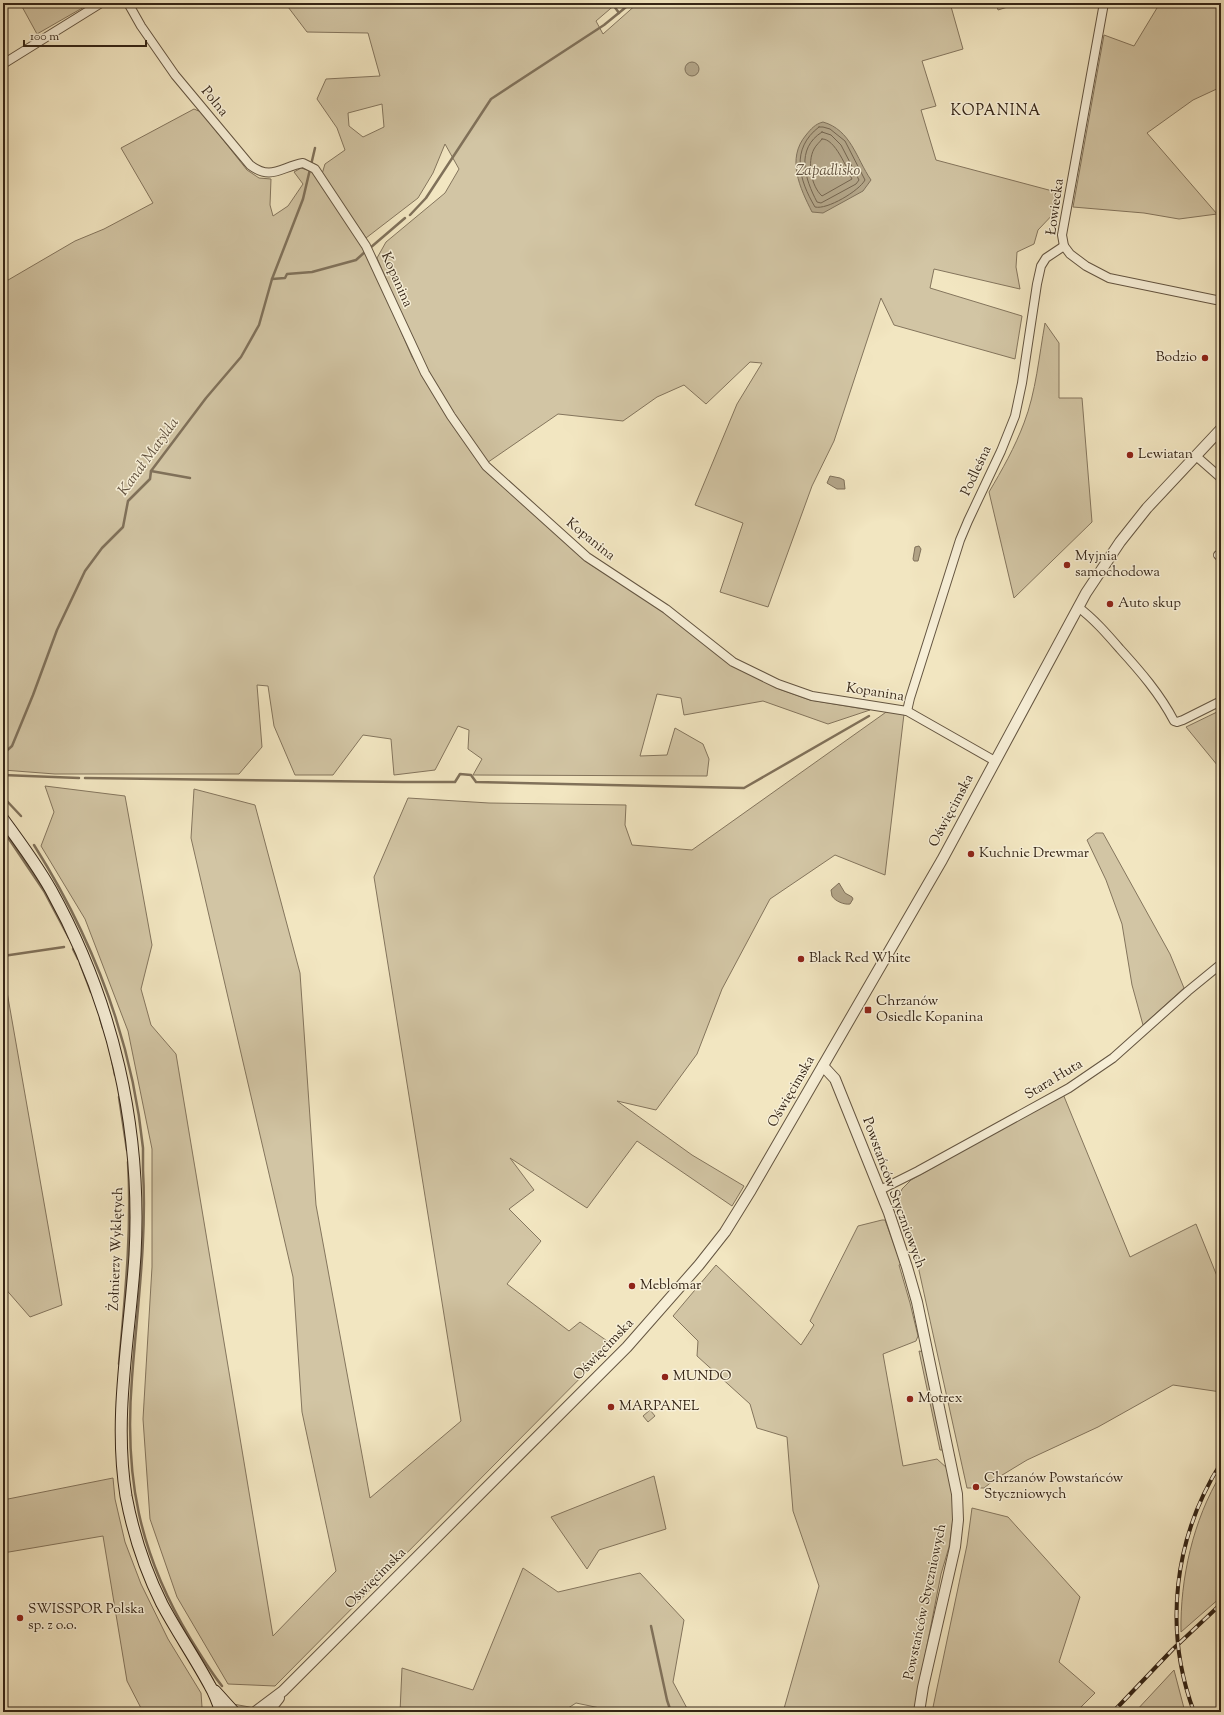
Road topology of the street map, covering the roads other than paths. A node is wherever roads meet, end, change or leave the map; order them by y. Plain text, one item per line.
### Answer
1 (101, 3) edge
2 (128, 3) edge
3 (1104, 3) edge
4 (3, 64) edge
5 (315, 169) joint
6 (1064, 246) junction
7 (1221, 301) edge
8 (1221, 429) edge
9 (1196, 456) junction
10 (1221, 478) edge
11 (1078, 607) junction
12 (1221, 701) edge
13 (907, 711) junction
14 (995, 761) junction
15 (3, 819) edge
16 (1221, 964) edge
17 (823, 1066) junction
18 (880, 1190) junction
19 (212, 1688) junction
20 (283, 1690) junction
21 (221, 1712) edge
22 (234, 1712) edge
23 (255, 1712) edge
24 (268, 1712) edge
25 (919, 1712) edge

1 - 4 street
2 - 5 street, Polna
3 - 6 street, Łowiecka
5 - 13 street, Kopanina
6 - 7 street, Łowiecka
6 - 13 street, Podleśna
8 - 9 street, Oświęcimska
9 - 10 street
9 - 11 street, Oświęcimska
11 - 12 street
11 - 14 street, Oświęcimska
13 - 14 street, Kopanina
14 - 17 street, Oświęcimska
15 - 19 main road, Żołnierzy Wyklętych
16 - 18 street, Stara Huta
17 - 18 street, Powstańców Styczniowych
17 - 20 street, Oświęcimska
18 - 25 street, Powstańców Styczniowych
19 - 21 main road, Żołnierzy Wyklętych
19 - 22 main road, Żołnierzy Wyklętych
20 - 23 street, Oświęcimska
20 - 24 street, Oświęcimska

